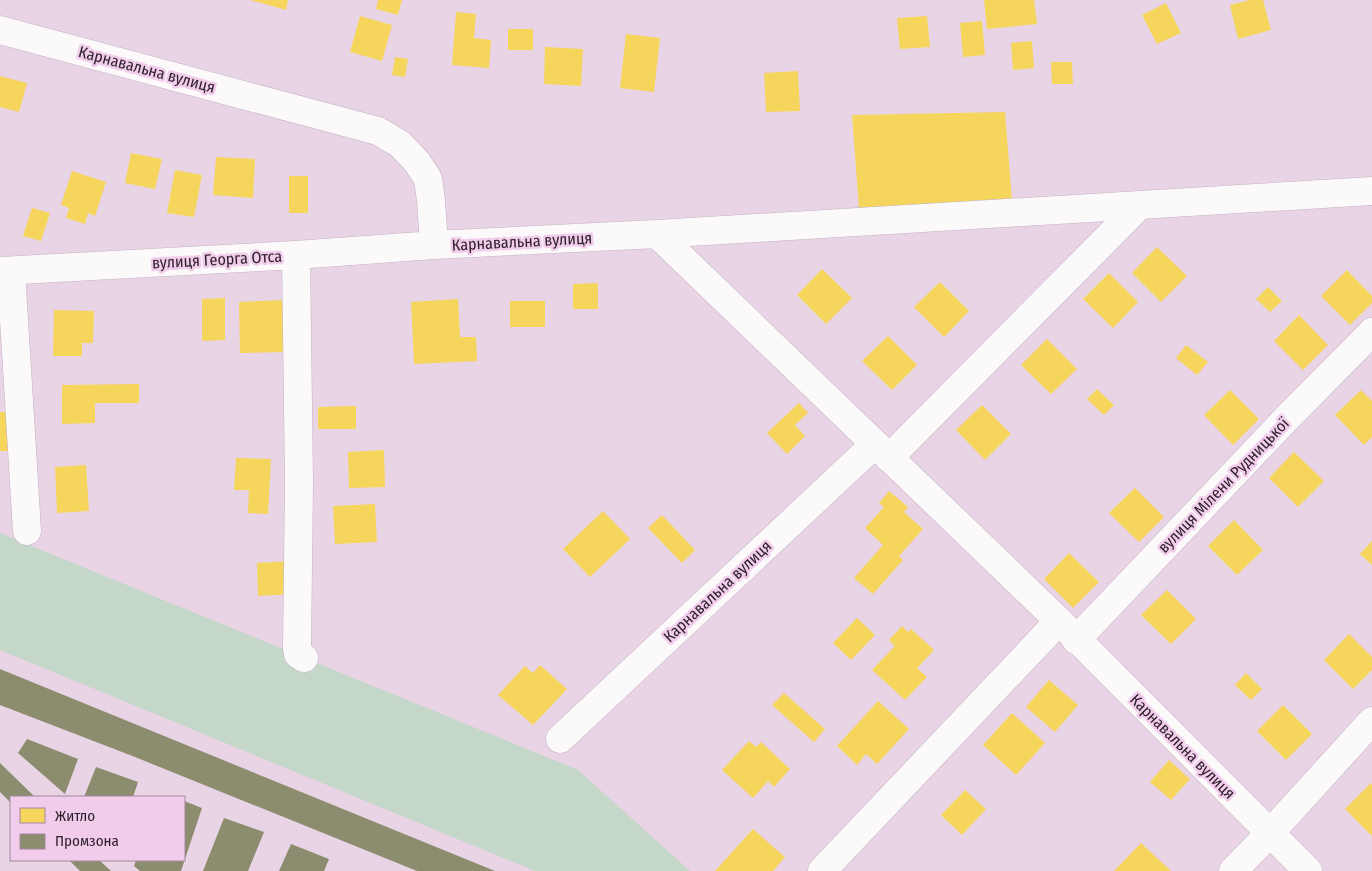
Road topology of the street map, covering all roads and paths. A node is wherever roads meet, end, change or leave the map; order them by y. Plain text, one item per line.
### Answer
1 (0, 30) edge
2 (1372, 191) edge
3 (1140, 205) junction
4 (657, 234) junction
5 (434, 245) junction
6 (296, 255) junction
7 (6, 271) edge
8 (1372, 332) edge
9 (882, 451) junction
10 (27, 531) dead end
11 (1067, 631) junction
12 (304, 658) dead end
13 (1372, 721) edge
14 (560, 739) dead end
15 (1270, 832) junction
16 (822, 871) edge
17 (1233, 871) edge
18 (1308, 871) edge

1 - 5 street, Карнавальна вулиця
2 - 3 street
3 - 4 street
3 - 9 street
4 - 5 street, Карнавальна вулиця
4 - 9 street, Карнавальна вулиця
5 - 6 street, вулиця Георга Отса
6 - 7 street, вулиця Георга Отса
6 - 12 street
7 - 10 street
8 - 11 street, вулиця Мілени Рудницької
9 - 11 street, Карнавальна вулиця
9 - 14 street, Карнавальна вулиця
11 - 15 street, Карнавальна вулиця
11 - 16 street
13 - 15 street
15 - 17 street
15 - 18 street, Карнавальна вулиця

